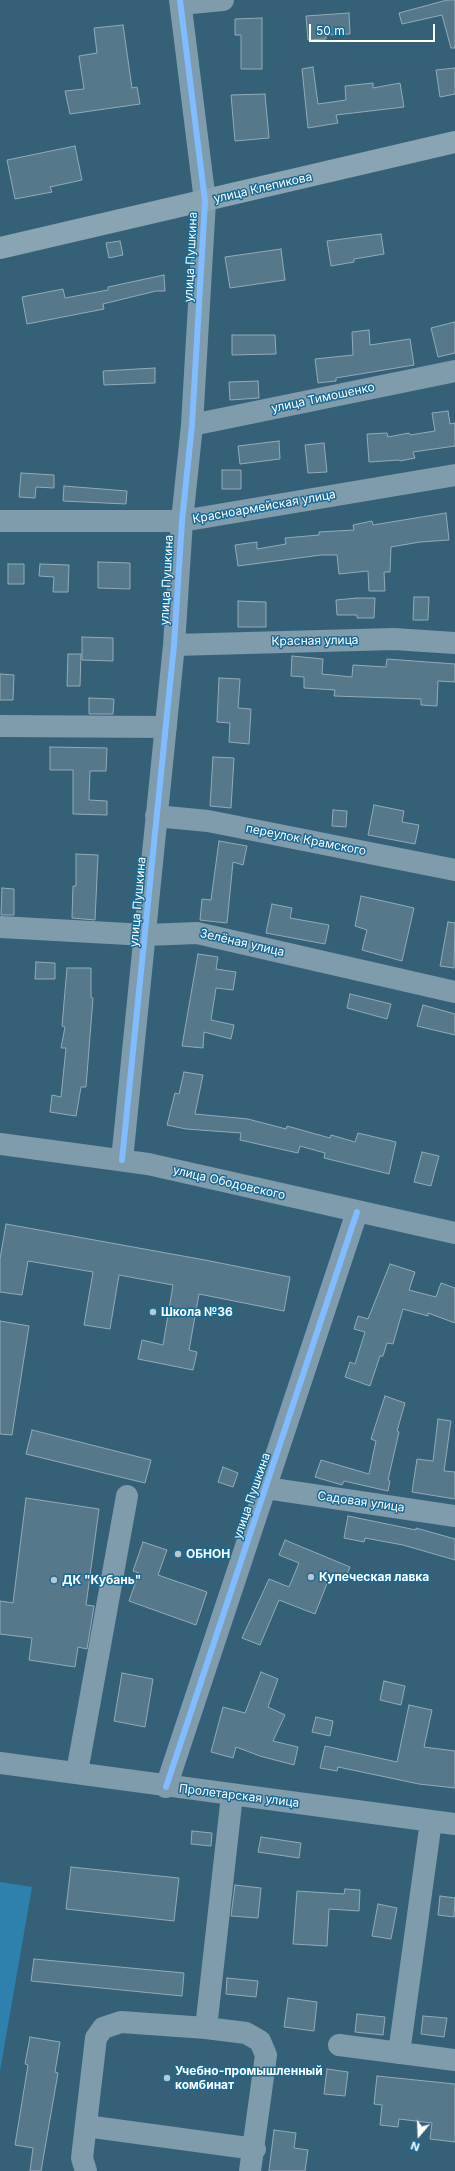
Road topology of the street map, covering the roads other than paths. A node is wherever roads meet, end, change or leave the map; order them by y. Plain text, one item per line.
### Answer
1 (223, 0) edge
2 (180, 2) edge
3 (455, 142) edge
4 (205, 201) junction
5 (0, 248) edge
6 (455, 370) edge
7 (192, 425) junction
8 (455, 475) edge
9 (0, 521) edge
10 (182, 521) junction
11 (455, 643) edge
12 (174, 645) junction
13 (0, 726) edge
14 (166, 727) junction
15 (156, 816) junction
16 (455, 870) edge
17 (0, 927) edge
18 (146, 935) junction
19 (455, 992) edge
20 (0, 1144) edge
21 (122, 1160) junction
22 (357, 1212) junction
23 (455, 1233) edge
24 (266, 1488) junction
25 (127, 1496) dead end
26 (455, 1516) edge
27 (0, 1763) edge
28 (77, 1772) junction
29 (166, 1787) junction
30 (232, 1795) junction
31 (431, 1821) junction
32 (455, 1824) edge
33 (206, 2028) junction
34 (339, 2045) dead end
35 (399, 2053) junction
36 (455, 2060) edge
37 (86, 2126) junction
38 (255, 2149) junction
39 (86, 2171) edge
40 (250, 2171) edge

1 - 2 street
2 - 4 street, улица Пушкина
3 - 4 main road, улица Клепикова
4 - 5 main road, улица Клепикова
4 - 7 street, улица Пушкина
6 - 7 street, улица Тимошенко
7 - 10 street, улица Пушкина
8 - 10 street, Красноармейская улица
9 - 10 street, Красноармейская улица
10 - 12 street, улица Пушкина
11 - 12 street, Красная улица
12 - 14 street, улица Пушкина
13 - 14 street
14 - 15 street, улица Пушкина
15 - 16 street, переулок Крамского
15 - 18 street, улица Пушкина
17 - 18 street, Зелёная улица
18 - 19 street, Зелёная улица
18 - 21 street, улица Пушкина
20 - 21 street, улица Ободовского
21 - 22 street, улица Ободовского
22 - 23 street, улица Ободовского
22 - 24 street, улица Пушкина
24 - 26 street, Садовая улица
24 - 29 street, улица Пушкина
25 - 28 street
27 - 28 street, Пролетарская улица
28 - 29 street, Пролетарская улица
29 - 30 street, Пролетарская улица
30 - 31 street, Пролетарская улица
30 - 33 street
31 - 32 street, Пролетарская улица
31 - 35 street
33 - 37 street
33 - 38 street
34 - 35 street
35 - 36 street
37 - 38 street
37 - 39 street
38 - 40 street

